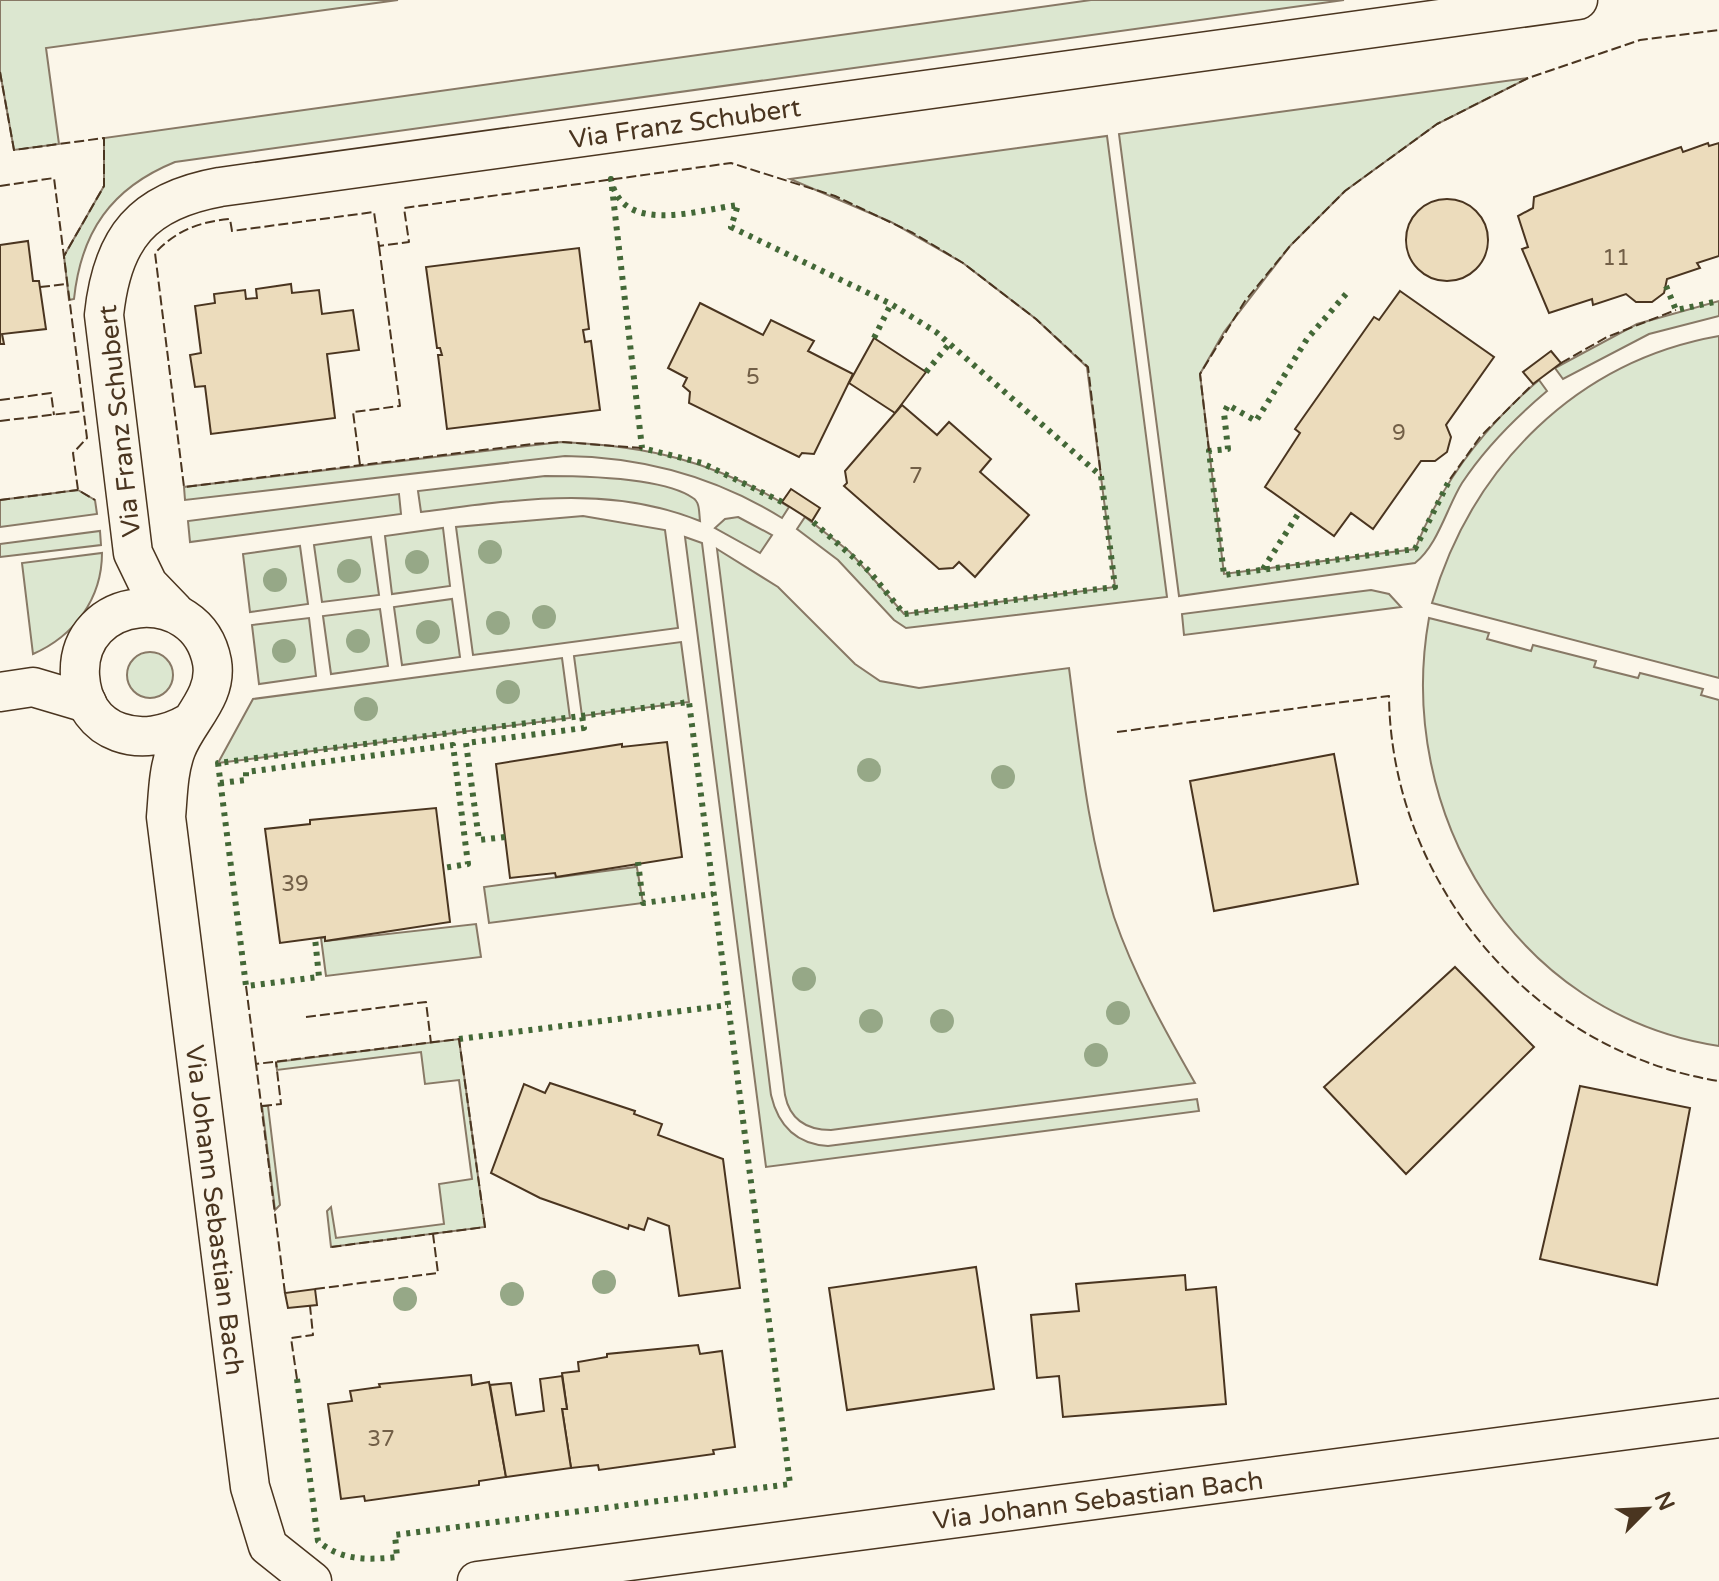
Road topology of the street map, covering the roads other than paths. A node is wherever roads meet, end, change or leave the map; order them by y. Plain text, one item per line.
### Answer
1 (1578, 0) edge
2 (133, 553) junction
3 (174, 611) junction
4 (112, 615) junction
5 (85, 646) junction
6 (16, 690) edge
7 (87, 703) junction
8 (189, 723) junction
9 (130, 737) junction
10 (166, 817) junction
11 (1719, 1418) edge
12 (312, 1581) edge
13 (477, 1581) edge

1 - 2 street, Via Franz Schubert
2 - 3 street, Via Franz Schubert
2 - 4 street, Via Franz Schubert
3 - 4 street
3 - 8 street
4 - 5 street
5 - 6 street
5 - 7 street
6 - 7 street
7 - 9 street
8 - 9 street
8 - 10 street, Via Johann Sebastian Bach
9 - 10 street, Via Johann Sebastian Bach
10 - 12 street, Via Johann Sebastian Bach
11 - 13 street, Via Johann Sebastian Bach

